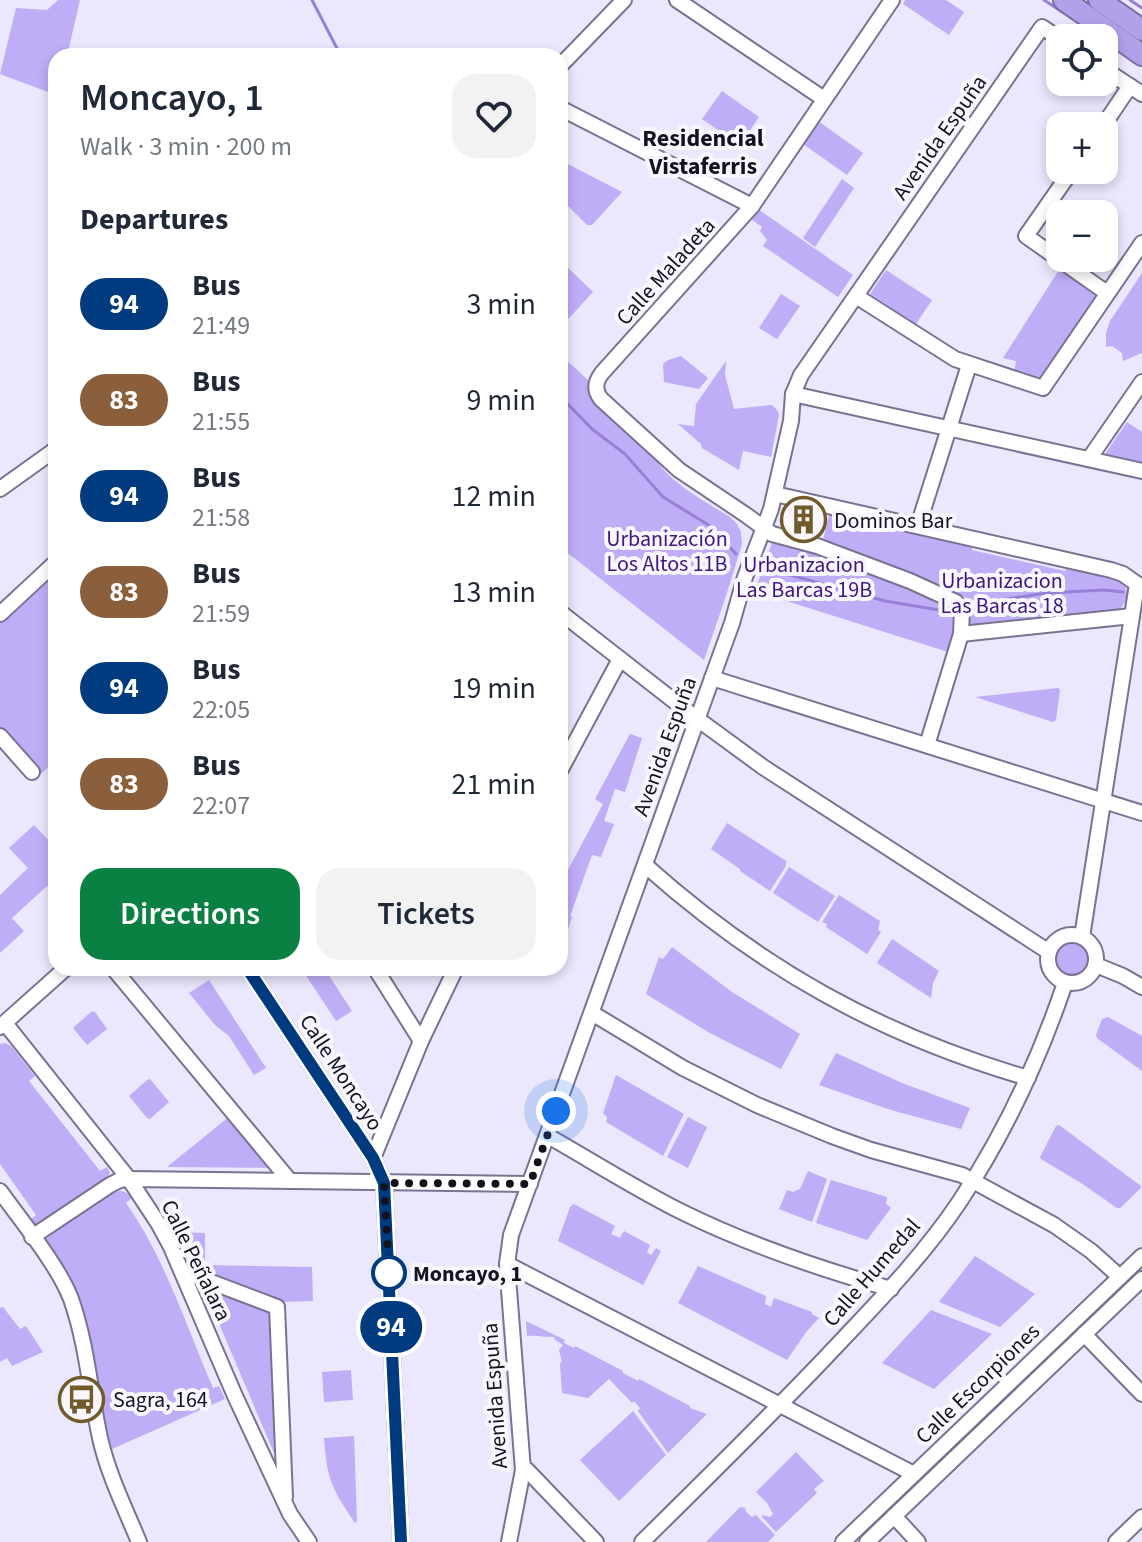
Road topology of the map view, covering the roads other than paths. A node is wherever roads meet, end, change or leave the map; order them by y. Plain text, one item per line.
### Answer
1 (624, 0) edge
2 (677, 0) edge
3 (892, 0) edge
4 (1064, 0) edge
5 (1099, 0) edge
6 (1046, 30) edge
7 (1142, 30) edge
8 (1142, 55) edge
9 (568, 58) edge
10 (1118, 78) edge
11 (1136, 90) edge
12 (824, 99) junction
13 (568, 112) edge
14 (1116, 112) edge
15 (1062, 184) edge
16 (752, 206) junction
17 (1142, 243) edge
18 (1107, 293) junction
19 (856, 296) junction
20 (969, 365) junction
21 (1142, 382) edge
22 (793, 394) junction
23 (949, 428) junction
24 (48, 455) edge
25 (1089, 459) junction
26 (1142, 471) edge
27 (0, 489) edge
28 (775, 494) junction
29 (918, 526) junction
30 (763, 529) junction
31 (48, 569) edge
32 (1140, 584) edge
33 (0, 614) edge
34 (1132, 616) junction
35 (568, 618) edge
36 (961, 634) junction
37 (1135, 645) edge
38 (620, 659) junction
39 (712, 678) junction
40 (697, 718) junction
41 (0, 736) edge
42 (927, 745) junction
43 (568, 756) edge
44 (32, 772) dead end
45 (1103, 801) junction
46 (1142, 813) edge
47 (645, 865) junction
48 (1082, 937) junction
49 (1049, 952) junction
50 (1096, 965) junction
51 (57, 976) edge
52 (120, 976) edge
53 (252, 976) edge
54 (380, 976) edge
55 (452, 976) edge
56 (1065, 983) junction
57 (1142, 987) edge
58 (592, 1013) junction
59 (2, 1025) edge
60 (421, 1041) junction
61 (1028, 1078) junction
62 (548, 1136) junction
63 (373, 1158) junction
64 (129, 1179) junction
65 (290, 1181) junction
66 (972, 1182) junction
67 (384, 1183) junction
68 (530, 1184) junction
69 (0, 1191) edge
70 (32, 1237) junction
71 (1142, 1256) edge
72 (507, 1264) junction
73 (182, 1271) junction
74 (1120, 1277) junction
75 (1142, 1279) edge
76 (891, 1289) junction
77 (1084, 1334) junction
78 (1142, 1394) edge
79 (780, 1405) junction
80 (523, 1470) junction
81 (914, 1474) junction
82 (286, 1503) junction
83 (894, 1516) junction
84 (1142, 1517) edge
85 (139, 1542) edge
86 (309, 1542) edge
87 (401, 1542) edge
88 (509, 1542) edge
89 (596, 1542) edge
90 (642, 1542) edge
91 (843, 1542) edge
92 (867, 1542) edge
93 (918, 1542) edge
94 (1116, 1542) edge

1 - 9 street
2 - 12 street
3 - 12 street, Calle Maladeta
4 - 8 highway
5 - 7 highway
6 - 19 street, Avenida Espuña
10 - 11 street
11 - 14 street
12 - 16 street, Calle Maladeta
13 - 16 street
15 - 18 street
16 - 30 street, Calle Maladeta
17 - 18 street
18 - 20 street
19 - 20 street
19 - 22 street, Avenida Espuña
20 - 23 street
21 - 25 street
22 - 23 street
22 - 28 street, Avenida Espuña
23 - 25 street
23 - 29 street
24 - 27 street
25 - 26 street
28 - 29 street
28 - 30 street, Avenida Espuña
29 - 32 street
30 - 36 street
30 - 39 street, Avenida Espuña
31 - 33 street
32 - 34 street
34 - 36 street
34 - 37 street
35 - 38 street
36 - 42 street
37 - 45 street
38 - 40 street
38 - 43 street
39 - 40 street, Avenida Espuña
39 - 42 street
40 - 47 street, Avenida Espuña
40 - 49 street
41 - 44 street
42 - 45 street
45 - 46 street
45 - 48 street
47 - 58 street, Avenida Espuña
47 - 61 street
48 - 49 street
48 - 50 street
49 - 56 street
50 - 56 street
50 - 57 street
51 - 59 street
52 - 65 street
53 - 63 street, Calle Moncayo
54 - 60 street
55 - 60 street
56 - 61 street, Calle Humedal
58 - 62 street, Avenida Espuña
58 - 66 street
59 - 64 street, Calle Peñalara
60 - 63 street
61 - 66 street, Calle Humedal
62 - 68 street, Avenida Espuña
62 - 76 street
63 - 67 street, Calle Moncayo
64 - 65 street
64 - 70 street
64 - 73 street, Calle Peñalara
65 - 67 street
66 - 74 street
66 - 76 street, Calle Humedal
67 - 68 street
67 - 87 street, Calle Moncayo
68 - 72 street, Avenida Espuña
69 - 70 street
70 - 85 street
71 - 74 street, Calle Escorpiones
72 - 79 street
72 - 80 street, Avenida Espuña
73 - 82 street, Calle Peñalara
73 - 82 street
74 - 81 street, Calle Escorpiones
75 - 77 street, Calle Escorpiones
76 - 79 street, Calle Humedal
77 - 78 street
77 - 83 street, Calle Escorpiones
79 - 81 street
79 - 90 street, Calle Humedal
80 - 88 street, Avenida Espuña
80 - 89 street
81 - 91 street, Calle Escorpiones
82 - 86 street, Calle Peñalara
83 - 92 street, Calle Escorpiones
83 - 93 street
84 - 94 street

